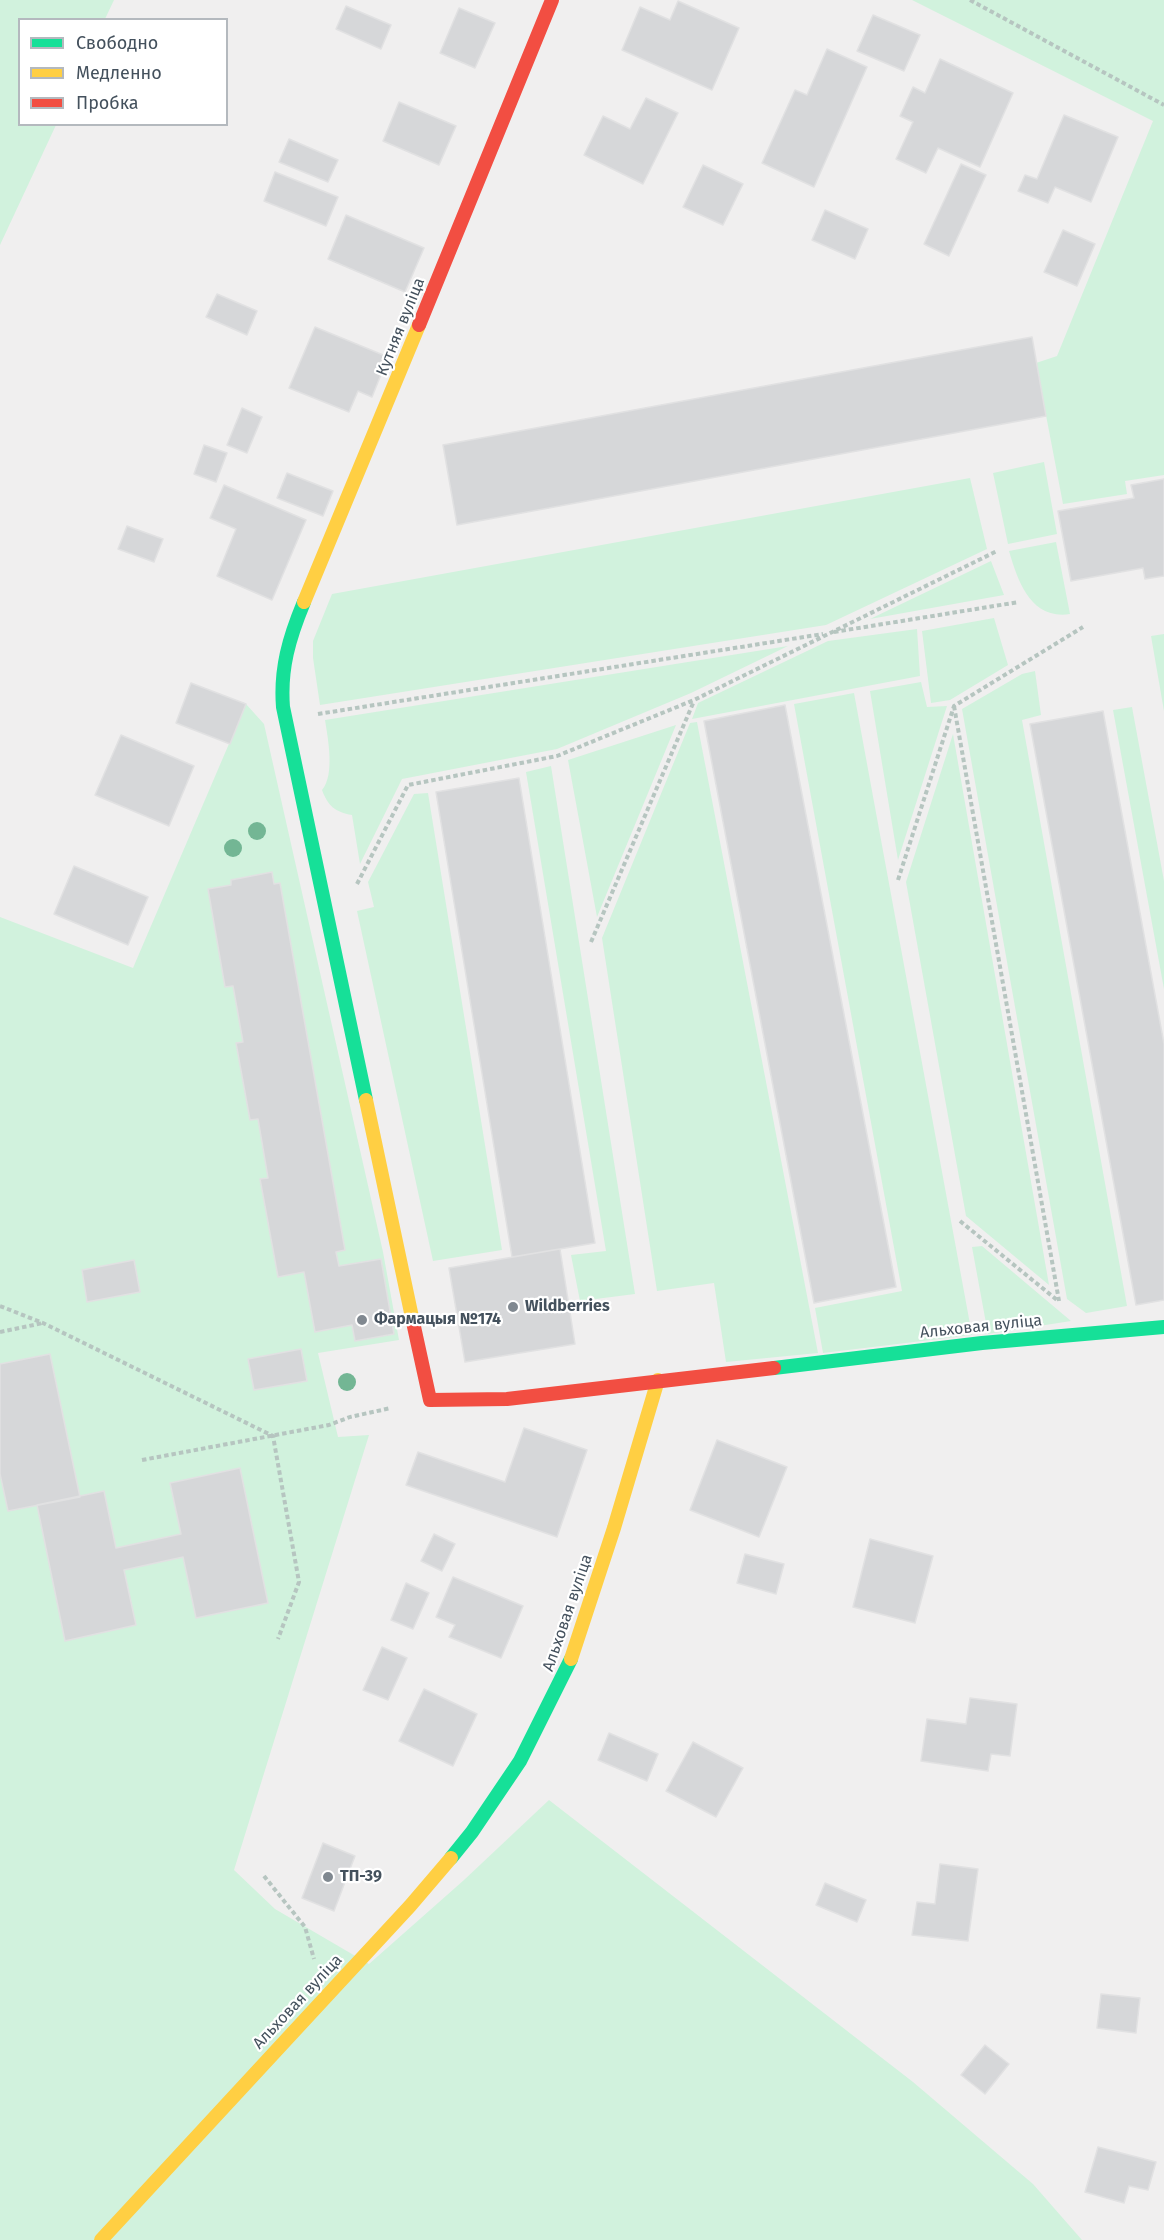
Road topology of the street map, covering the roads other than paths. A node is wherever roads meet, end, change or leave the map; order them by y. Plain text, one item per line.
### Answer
1 (552, 0) edge
2 (1164, 1327) edge
3 (658, 1380) junction
4 (101, 2240) edge

1 - 3 street, Кутняя вуліца
2 - 3 street, Альховая вуліца
3 - 4 street, Альховая вуліца

